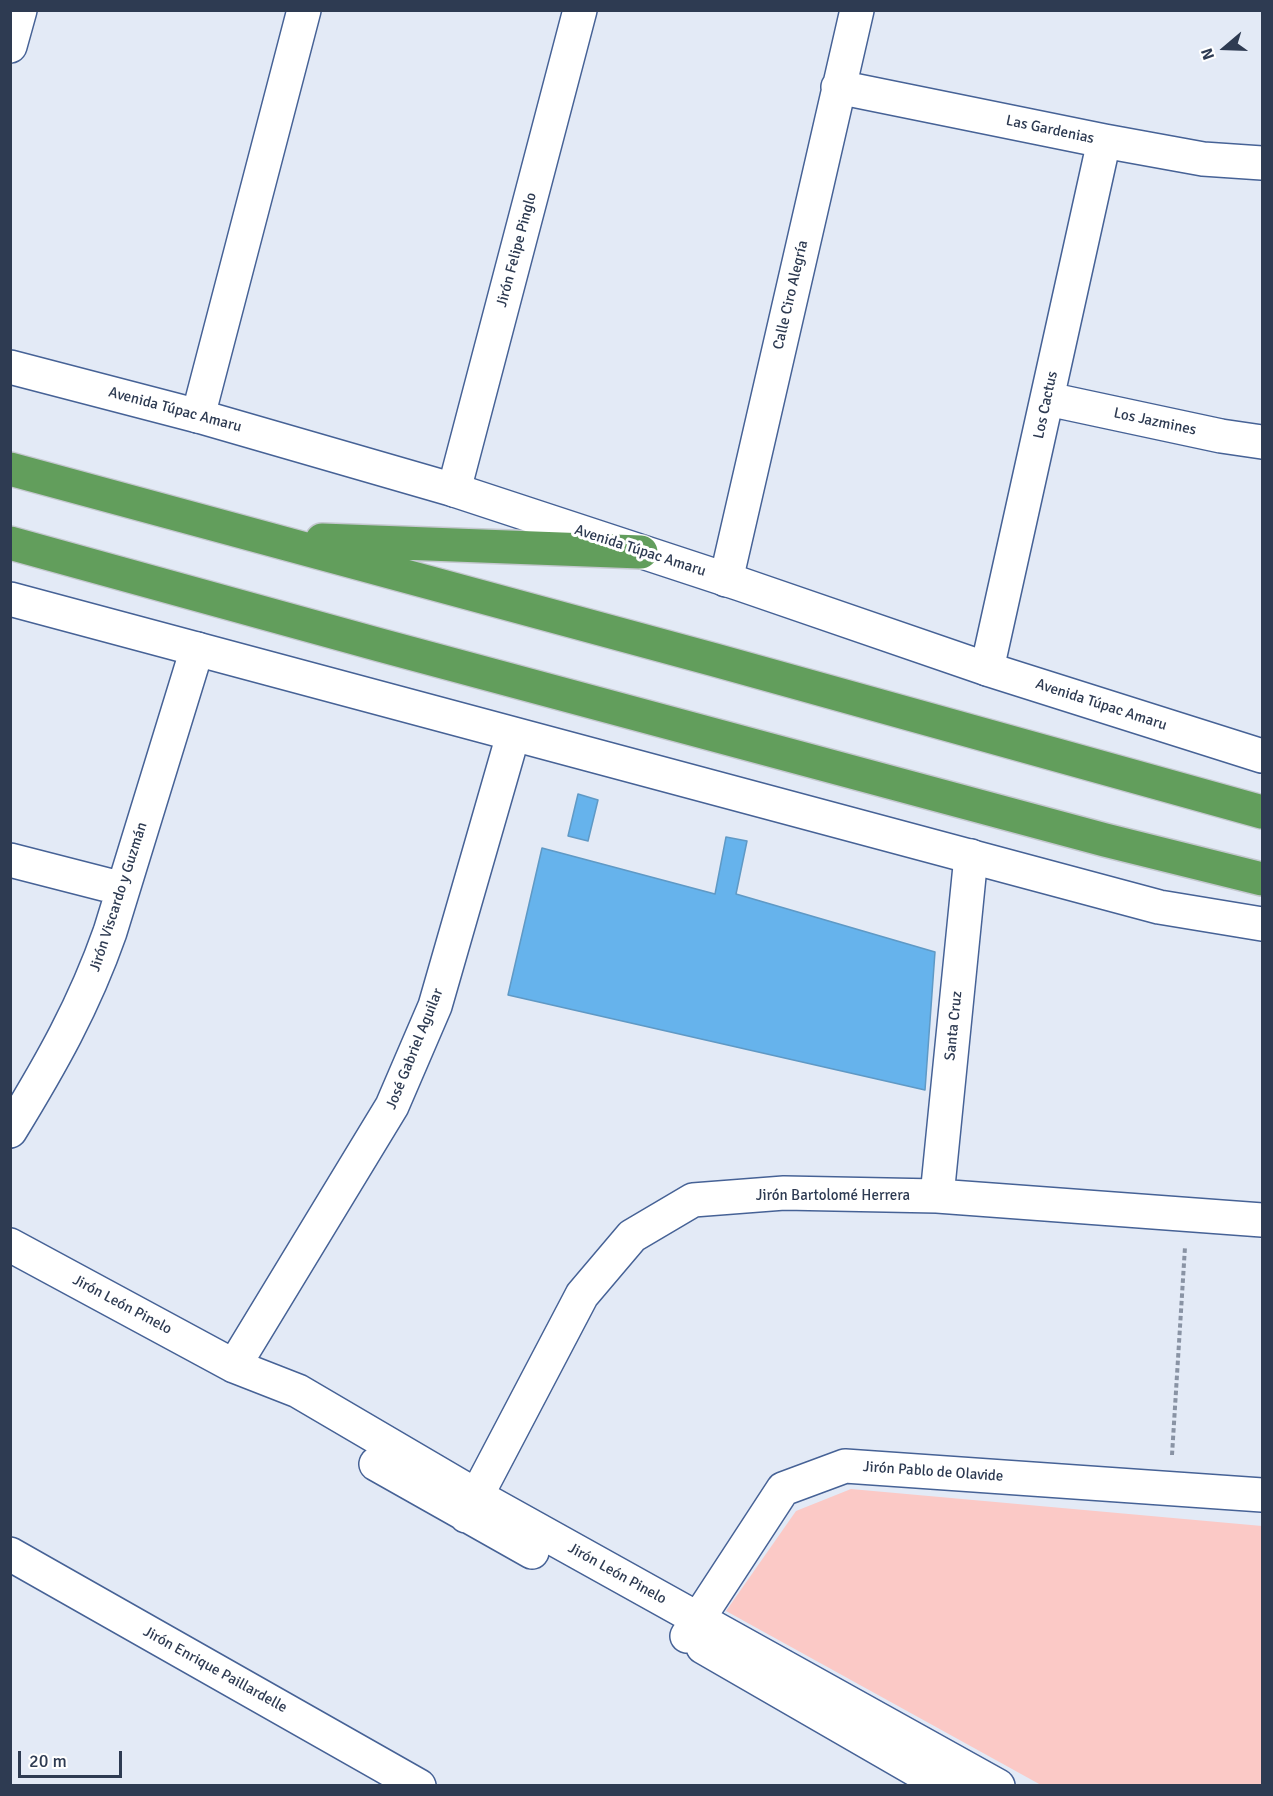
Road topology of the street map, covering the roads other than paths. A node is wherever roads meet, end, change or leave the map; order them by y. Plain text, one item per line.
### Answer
1 (20, 10) edge
2 (304, 10) edge
3 (580, 10) edge
4 (857, 10) edge
5 (10, 46) edge
6 (838, 87) junction
7 (1104, 141) junction
8 (1263, 163) edge
9 (10, 367) edge
10 (1048, 399) junction
11 (198, 416) junction
12 (1263, 442) edge
13 (10, 469) edge
14 (454, 490) junction
15 (265, 538) junction
16 (10, 543) edge
17 (641, 552) junction
18 (726, 580) junction
19 (10, 598) edge
20 (197, 649) junction
21 (987, 669) junction
22 (513, 735) junction
23 (1263, 756) edge
24 (1263, 812) edge
25 (971, 856) junction
26 (10, 860) edge
27 (1263, 879) edge
28 (123, 889) junction
29 (1263, 924) edge
30 (10, 1131) edge
31 (937, 1196) junction
32 (1263, 1220) edge
33 (10, 1245) edge
34 (234, 1366) junction
35 (1263, 1495) edge
36 (471, 1506) junction
37 (13, 1561) edge
38 (692, 1628) junction
39 (419, 1785) edge
40 (944, 1785) edge
41 (998, 1785) edge

1 - 5 street
2 - 11 street
3 - 14 street, Jirón Felipe Pinglo
4 - 6 street, Calle Ciro Alegría
6 - 7 street, Las Gardenias
6 - 18 street, Calle Ciro Alegría
7 - 8 street, Las Gardenias
7 - 10 street, Los Cactus
9 - 11 street, Avenida Túpac Amaru
10 - 12 street, Los Jazmines
10 - 21 street, Los Cactus
11 - 14 street, Avenida Túpac Amaru
13 - 15 highway
14 - 17 street, Avenida Túpac Amaru
15 - 17 highway
15 - 24 highway
16 - 27 highway
17 - 18 street, Avenida Túpac Amaru
18 - 21 street, Avenida Túpac Amaru
19 - 20 street
20 - 22 street
20 - 28 street, Jirón Viscardo y Guzmán
21 - 23 street, Avenida Túpac Amaru
22 - 25 street
22 - 34 street, José Gabriel Aguilar
25 - 29 street
25 - 31 street, Santa Cruz
26 - 28 street
28 - 30 street, Jirón Viscardo y Guzmán
31 - 32 street, Jirón Bartolomé Herrera
31 - 36 street, Jirón Bartolomé Herrera
33 - 34 street, Jirón León Pinelo
34 - 36 street, Jirón León Pinelo
35 - 38 street, Jirón Pablo de Olavide
36 - 38 street, Jirón León Pinelo
37 - 39 street, Jirón Enrique Paillardelle
38 - 40 street, Jirón León Pinelo
38 - 41 street, Jirón León Pinelo

